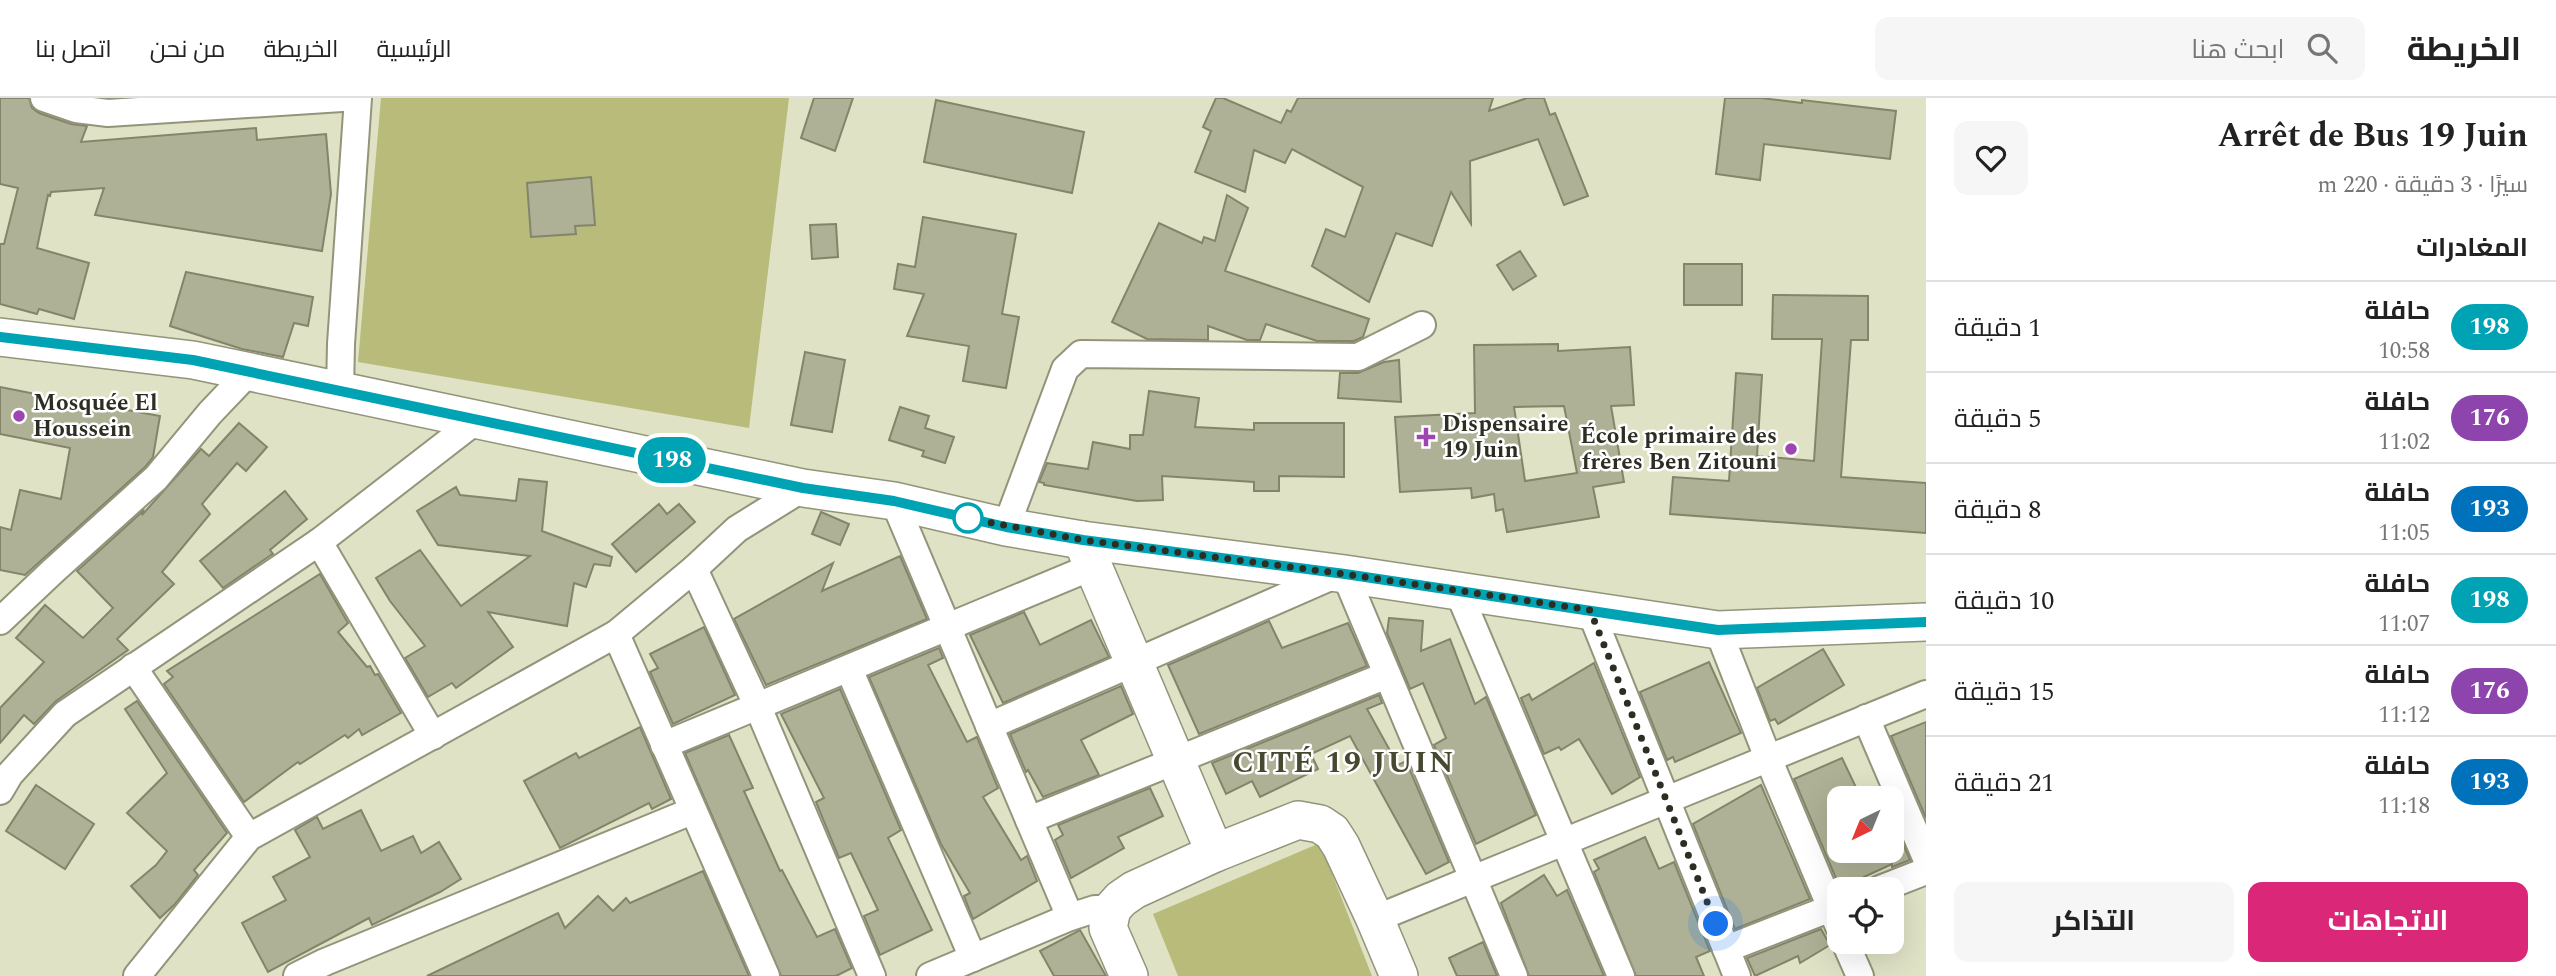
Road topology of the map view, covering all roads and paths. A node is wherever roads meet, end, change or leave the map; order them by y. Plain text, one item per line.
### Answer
1 (44, 98) edge
2 (342, 98) edge
3 (358, 98) edge
4 (1422, 325) dead end
5 (0, 337) edge
6 (249, 372) junction
7 (340, 391) junction
8 (478, 419) junction
9 (803, 488) junction
10 (894, 501) junction
11 (1006, 527) junction
12 (318, 542) junction
13 (1088, 553) junction
14 (694, 569) junction
15 (1341, 574) junction
16 (1458, 591) junction
17 (1590, 610) junction
18 (0, 621) edge
19 (1926, 622) edge
20 (947, 627) junction
21 (1718, 630) junction
22 (616, 634) junction
23 (1135, 664) junction
24 (133, 667) junction
25 (849, 669) junction
26 (1387, 675) junction
27 (1926, 694) edge
28 (758, 707) junction
29 (1866, 718) junction
30 (989, 726) junction
31 (433, 736) junction
32 (664, 745) junction
33 (1768, 758) junction
34 (1176, 760) junction
35 (0, 791) edge
36 (1666, 800) junction
37 (692, 811) junction
38 (1029, 820) junction
39 (249, 837) junction
40 (1564, 842) junction
41 (1215, 853) junction
42 (1926, 858) edge
43 (1926, 871) edge
44 (1473, 879) junction
45 (1904, 880) edge
46 (1827, 891) edge
47 (1112, 909) junction
48 (1070, 917) junction
49 (1827, 917) edge
50 (1375, 919) junction
51 (1726, 949) junction
52 (1850, 954) edge
53 (973, 958) junction
54 (136, 976) edge
55 (297, 976) edge
56 (766, 976) edge
57 (872, 976) edge
58 (930, 976) edge
59 (1129, 976) edge
60 (1399, 976) edge
61 (1514, 976) edge
62 (1622, 976) edge
63 (1737, 976) edge
64 (1860, 976) edge

1 - 2 street
3 - 7 street
4 - 11 street
5 - 6 main road
6 - 7 main road
6 - 18 street
7 - 8 main road
8 - 9 main road
8 - 12 street
9 - 10 main road
9 - 14 street
10 - 11 main road
10 - 20 street
11 - 13 main road
12 - 24 street
12 - 31 street
13 - 15 main road
13 - 20 street
13 - 23 main road
14 - 22 street
14 - 28 street
15 - 16 main road
15 - 23 street
15 - 26 street
16 - 17 main road
16 - 40 street
17 - 21 main road
17 - 36 street
19 - 21 main road
20 - 25 street
20 - 30 street
21 - 33 street
22 - 31 street
22 - 32 street
23 - 30 street
23 - 34 main road
24 - 35 street
24 - 39 street
25 - 28 street
25 - 53 street
26 - 34 street
26 - 44 street
27 - 29 street
28 - 32 street
28 - 57 street
29 - 33 street
29 - 42 street
30 - 38 street
31 - 39 street
32 - 37 street
33 - 36 street
33 - 46 street
34 - 38 street
34 - 41 main road
36 - 40 street
36 - 51 street
37 - 55 street
37 - 56 street
38 - 48 street
39 - 54 street
40 - 44 street
40 - 62 street
41 - 47 main road
41 - 50 main road
43 - 45 street
44 - 50 street
44 - 61 street
47 - 48 street
47 - 59 main road
48 - 53 street
49 - 51 street
50 - 60 main road
51 - 63 street
52 - 64 street
53 - 58 street

